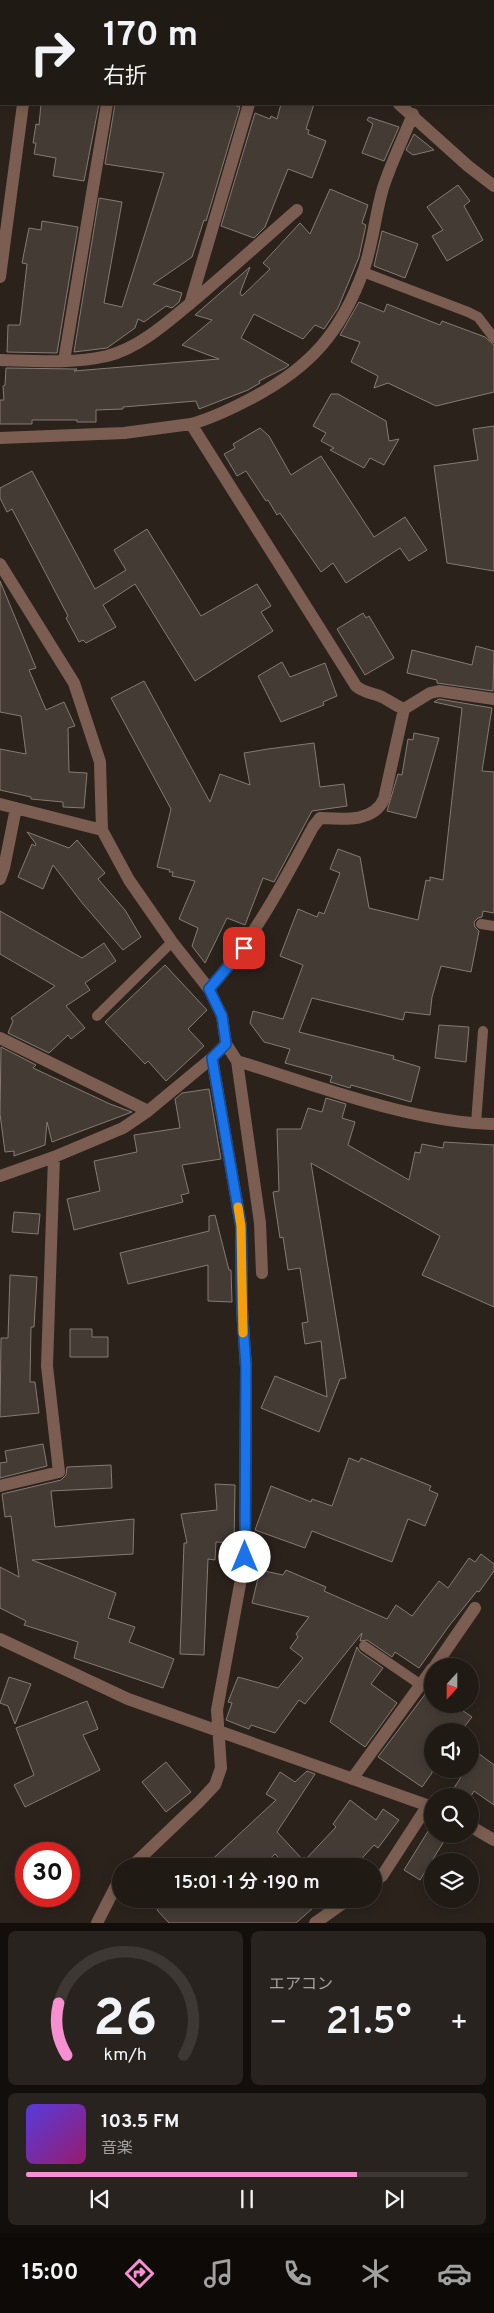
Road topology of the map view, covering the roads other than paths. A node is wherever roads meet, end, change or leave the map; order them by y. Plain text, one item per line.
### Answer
1 (20, 105) edge
2 (107, 105) edge
3 (249, 105) edge
4 (400, 105) edge
5 (413, 114) junction
6 (494, 186) edge
7 (296, 210) dead end
8 (1, 268) edge
9 (363, 272) junction
10 (190, 304) junction
11 (494, 338) edge
12 (0, 360) edge
13 (64, 361) junction
14 (191, 424) junction
15 (0, 438) edge
16 (0, 564) edge
17 (494, 699) edge
18 (404, 709) junction
19 (0, 804) edge
20 (16, 808) junction
21 (102, 830) junction
22 (0, 879) edge
23 (481, 924) dead end
24 (494, 926) edge
25 (172, 942) junction
26 (209, 989) junction
27 (97, 1016) dead end
28 (483, 1031) dead end
29 (0, 1038) edge
30 (226, 1044) junction
31 (212, 1058) junction
32 (237, 1061) junction
33 (148, 1111) junction
34 (476, 1123) junction
35 (494, 1124) edge
36 (54, 1157) junction
37 (0, 1176) edge
38 (262, 1273) dead end
39 (0, 1486) edge
40 (475, 1608) dead end
41 (0, 1639) edge
42 (364, 1646) dead end
43 (441, 1658) edge
44 (424, 1681) edge
45 (421, 1685) junction
46 (217, 1731) junction
47 (352, 1779) junction
48 (424, 1804) edge
49 (424, 1815) edge
50 (479, 1831) edge
51 (494, 1840) edge
52 (140, 1858) edge
53 (382, 1876) edge
54 (112, 1894) edge
55 (337, 1908) edge
56 (97, 1923) edge
57 (315, 1923) edge

1 - 8 street
2 - 13 street
3 - 10 street
4 - 5 street
5 - 6 street
5 - 9 street
7 - 10 street
9 - 11 lane
9 - 14 street
10 - 13 street
12 - 13 street
14 - 15 street
14 - 18 street
16 - 21 street
17 - 18 street
18 - 26 street
19 - 20 street
20 - 21 street
20 - 22 street
21 - 25 street
23 - 24 lane
25 - 26 street
25 - 27 lane
26 - 30 street
28 - 34 lane
29 - 33 street
30 - 31 street
30 - 32 street
31 - 33 street
31 - 46 street
32 - 34 street
32 - 38 street
33 - 36 street
34 - 35 street
36 - 37 street
36 - 39 street
40 - 43 street
41 - 46 street
42 - 45 lane
44 - 45 street
45 - 47 street
46 - 47 street
46 - 52 street
47 - 48 street
49 - 53 street
50 - 51 street
54 - 56 street
55 - 57 street

